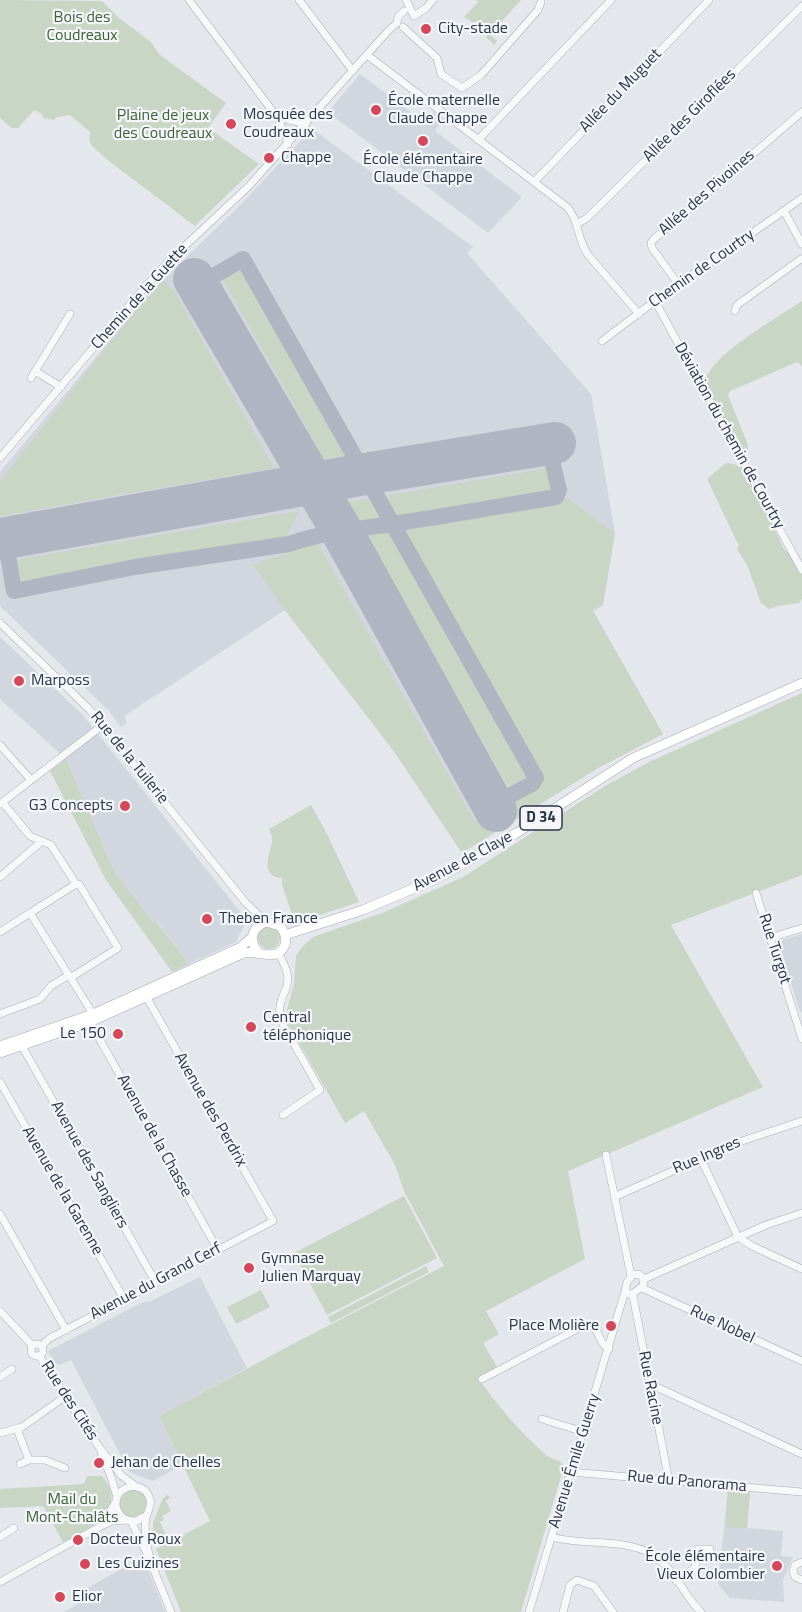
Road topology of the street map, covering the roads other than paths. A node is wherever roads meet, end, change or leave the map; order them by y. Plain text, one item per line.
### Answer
1 (189, 0) edge
2 (299, 0) edge
3 (405, 0) edge
4 (433, 0) edge
5 (611, 0) edge
6 (709, 0) edge
7 (542, 1) edge
8 (802, 6) edge
9 (410, 12) junction
10 (400, 25) junction
11 (367, 55) junction
12 (353, 71) junction
13 (802, 112) edge
14 (277, 117) junction
15 (291, 121) junction
16 (306, 124) junction
17 (283, 129) junction
18 (478, 140) junction
19 (288, 144) junction
20 (534, 182) junction
21 (802, 198) edge
22 (784, 211) junction
23 (577, 224) junction
24 (802, 244) edge
25 (802, 253) edge
26 (802, 259) edge
27 (679, 285) junction
28 (655, 301) junction
29 (735, 311) dead end
30 (70, 314) dead end
31 (639, 314) junction
32 (602, 341) dead end
33 (61, 387) junction
34 (0, 458) edge
35 (802, 570) edge
36 (0, 623) edge
37 (802, 684) edge
38 (103, 725) junction
39 (0, 745) edge
40 (31, 780) junction
41 (1, 804) edge
42 (42, 841) junction
43 (0, 877) edge
44 (76, 884) junction
45 (756, 893) dead end
46 (246, 903) junction
47 (30, 913) junction
48 (266, 922) junction
49 (802, 928) edge
50 (0, 932) edge
51 (253, 934) junction
52 (285, 935) junction
53 (770, 938) junction
54 (258, 952) junction
55 (278, 953) junction
56 (69, 976) junction
57 (147, 998) junction
58 (0, 1014) edge
59 (91, 1018) junction
60 (802, 1039) edge
61 (0, 1046) edge
62 (22, 1046) junction
63 (0, 1053) edge
64 (0, 1082) edge
65 (283, 1115) dead end
66 (802, 1121) edge
67 (606, 1155) dead end
68 (701, 1159) junction
69 (614, 1197) junction
70 (802, 1213) edge
71 (0, 1214) edge
72 (273, 1221) joint
73 (738, 1237) junction
74 (218, 1250) junction
75 (802, 1269) edge
76 (631, 1276) junction
77 (644, 1279) junction
78 (156, 1283) junction
79 (642, 1288) junction
80 (630, 1294) junction
81 (124, 1299) junction
82 (0, 1311) edge
83 (66, 1330) junction
84 (32, 1345) junction
85 (41, 1346) junction
86 (609, 1349) junction
87 (39, 1356) junction
88 (802, 1361) edge
89 (12, 1369) dead end
90 (0, 1377) edge
91 (482, 1379) dead end
92 (650, 1384) junction
93 (66, 1396) junction
94 (542, 1419) dead end
95 (16, 1429) junction
96 (584, 1432) junction
97 (0, 1433) edge
98 (99, 1447) junction
99 (802, 1454) edge
100 (29, 1460) junction
101 (20, 1464) dead end
102 (64, 1468) dead end
103 (571, 1472) junction
104 (669, 1481) junction
105 (137, 1487) junction
106 (802, 1492) edge
107 (116, 1500) junction
108 (146, 1516) junction
109 (129, 1521) junction
110 (101, 1526) junction
111 (14, 1528) dead end
112 (0, 1537) edge
113 (552, 1537) junction
114 (710, 1549) dead end
115 (149, 1557) junction
116 (802, 1562) edge
117 (0, 1572) edge
118 (802, 1580) edge
119 (2, 1581) edge
120 (676, 1581) junction
121 (171, 1612) edge
122 (529, 1612) edge
123 (563, 1612) edge
124 (613, 1612) edge
125 (701, 1612) edge

1 - 14 street
2 - 12 street
3 - 9 street
4 - 9 street
5 - 18 street
6 - 20 street, Allée du Muguet
7 - 10 street
8 - 23 street, Allée des Giroflées
9 - 10 street
9 - 10 street
10 - 11 street, Chemin de la Guette
11 - 12 street, Chemin de la Guette
11 - 18 street
12 - 16 street, Chemin de la Guette
13 - 27 street, Allée des Pivoines
14 - 15 street
14 - 17 street
15 - 16 street
15 - 17 street
16 - 19 street, Chemin de la Guette
17 - 19 street
18 - 20 street
19 - 33 street, Chemin de la Guette
20 - 23 street
21 - 22 street, Chemin de Courtry
22 - 24 street
22 - 27 street, Chemin de Courtry
23 - 31 street
25 - 26 street
26 - 29 street
27 - 28 street, Chemin de Courtry
28 - 31 street, Chemin de Courtry
28 - 35 street, Déviation du chemin de Courtry
30 - 33 street
31 - 32 street, Chemin de Courtry
33 - 34 street, Chemin de la Guette
36 - 38 street, Rue de la Tuilerie
37 - 52 main road, Avenue de Claye / D 34
38 - 40 street
38 - 46 street, Rue de la Tuilerie
39 - 40 street
40 - 41 street
41 - 42 street
42 - 43 street
42 - 44 street
44 - 47 street
44 - 56 street
45 - 53 street, Rue Turgot
46 - 48 street, Rue de la Tuilerie
46 - 51 street, Rue de la Tuilerie
47 - 50 street
47 - 56 street, Avenue de la Chasse
48 - 51 main road
48 - 52 main road
49 - 53 street
51 - 54 main road
51 - 59 main road
52 - 55 main road
53 - 60 street, Rue Turgot
54 - 55 main road
54 - 57 main road
55 - 65 street
56 - 58 street
56 - 59 street, Avenue de la Chasse
57 - 59 main road
57 - 72 street, Avenue des Perdrix
59 - 61 main road
59 - 62 main road
59 - 74 street, Avenue de la Chasse
62 - 63 main road
62 - 78 street, Avenue des Sangliers
64 - 81 street, Avenue de la Garenne
66 - 68 street, Rue Ingres
67 - 69 street
68 - 69 street, Rue Ingres
68 - 73 street
69 - 76 street
70 - 73 street
71 - 83 street
72 - 74 street, Avenue du Grand Cerf
73 - 75 street
73 - 77 street
74 - 78 street, Avenue du Grand Cerf
76 - 77 street
76 - 80 street
77 - 79 street
78 - 81 street, Avenue du Grand Cerf
79 - 80 street
79 - 88 street, Rue Nobel
80 - 86 street, Avenue Émile Guerry
80 - 92 street, Rue Racine
81 - 83 street, Avenue du Grand Cerf
82 - 84 street, Rue des Cités
83 - 85 street, Avenue du Grand Cerf
84 - 85 street
84 - 87 street
85 - 87 street
86 - 91 street
86 - 96 street, Avenue Émile Guerry
87 - 93 street, Rue des Cités
89 - 90 street
92 - 99 street
92 - 104 street, Rue Racine
93 - 95 street
93 - 98 street, Rue des Cités
94 - 96 street
95 - 97 street
95 - 100 street
96 - 103 street, Avenue Émile Guerry
98 - 105 street, Rue des Cités
98 - 107 street, Rue des Cités
100 - 101 street
100 - 102 street
103 - 104 street, Rue du Panorama
103 - 113 street, Avenue Émile Guerry
104 - 106 street, Rue du Panorama
105 - 107 street
105 - 108 street
107 - 109 street
107 - 110 street
108 - 109 street
108 - 115 street
109 - 110 street
109 - 115 street
110 - 119 street
111 - 112 street
113 - 120 street
113 - 122 street, Avenue Émile Guerry
114 - 120 street
115 - 121 street
116 - 118 street
117 - 119 street
120 - 125 street
123 - 124 street

